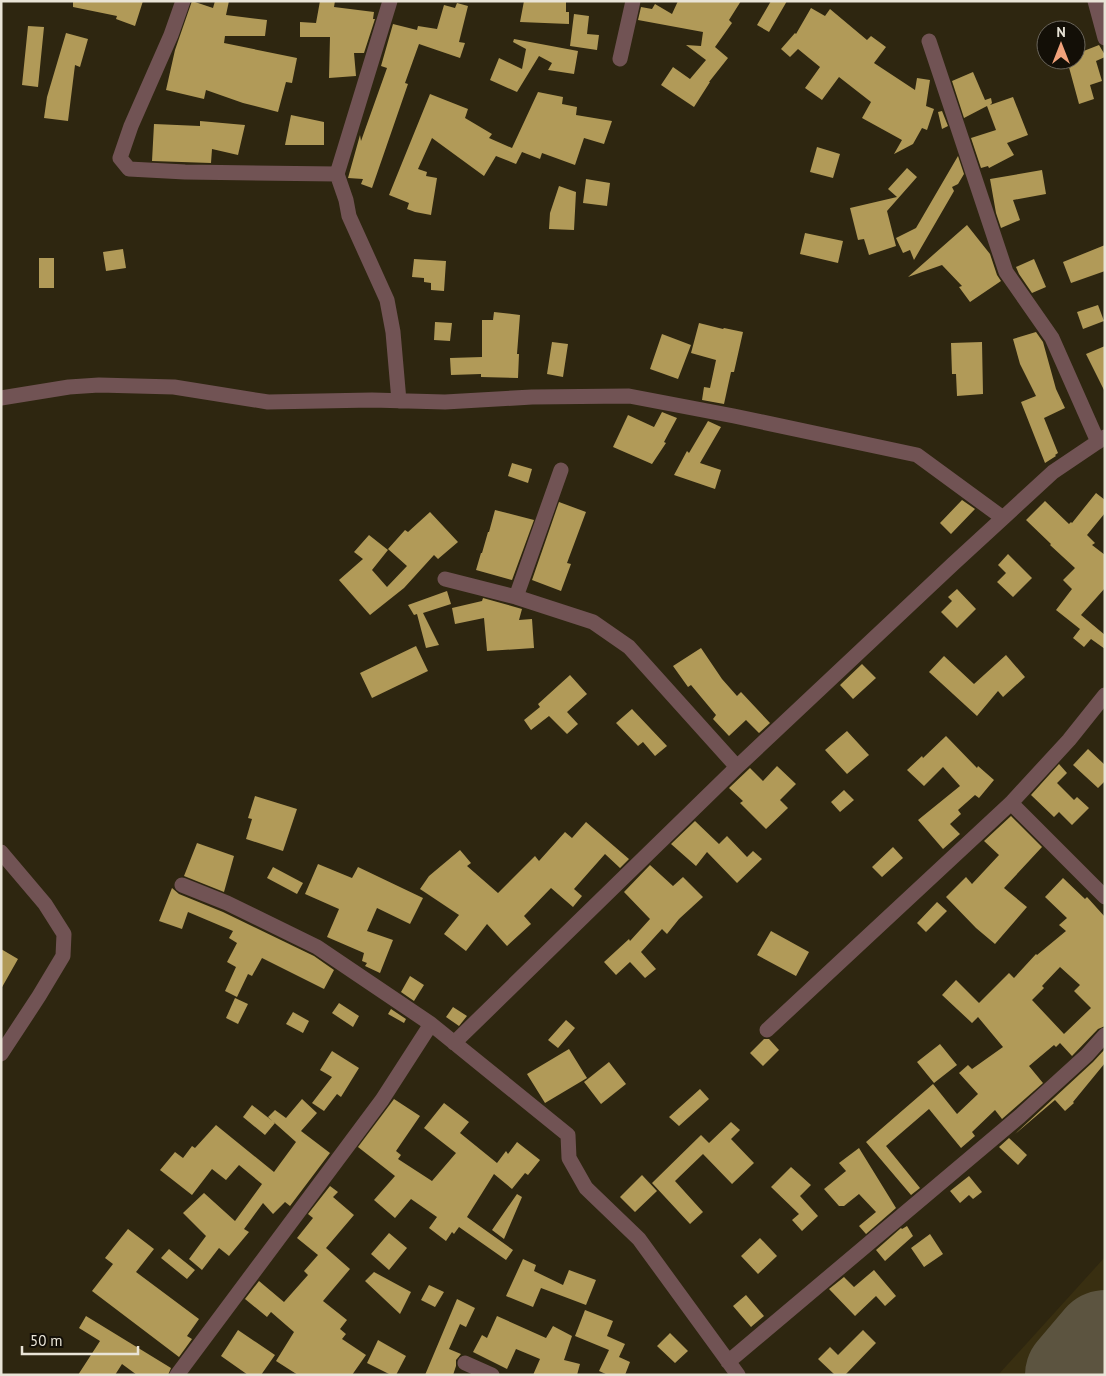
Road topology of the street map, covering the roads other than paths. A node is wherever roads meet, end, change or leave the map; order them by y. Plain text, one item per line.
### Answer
1 (183, 1) edge
2 (390, 1) edge
3 (633, 1) edge
4 (1096, 1) edge
5 (1105, 38) edge
6 (929, 41) dead end
7 (620, 59) dead end
8 (338, 174) junction
9 (1, 398) edge
10 (399, 401) junction
11 (1101, 440) edge
12 (561, 470) dead end
13 (1003, 518) junction
14 (445, 579) dead end
15 (516, 597) junction
16 (1105, 695) edge
17 (737, 767) junction
18 (1011, 803) junction
19 (1, 852) edge
20 (182, 885) dead end
21 (1105, 897) edge
22 (431, 1024) junction
23 (767, 1030) dead end
24 (1105, 1035) edge
25 (454, 1043) junction
26 (1, 1054) edge
27 (728, 1362) junction
28 (465, 1363) dead end
29 (177, 1375) edge
30 (492, 1375) edge
31 (738, 1375) edge

1 - 8 street
2 - 8 street
3 - 7 street
4 - 5 street
6 - 11 street
8 - 10 street
9 - 10 street
10 - 13 street
11 - 13 street
12 - 15 street
13 - 17 street
14 - 15 street
15 - 17 street
16 - 18 street
17 - 25 street
18 - 21 street
18 - 23 street
19 - 26 street
20 - 22 street
22 - 25 street
22 - 29 street
24 - 27 street
25 - 27 street
27 - 31 street
28 - 30 street

